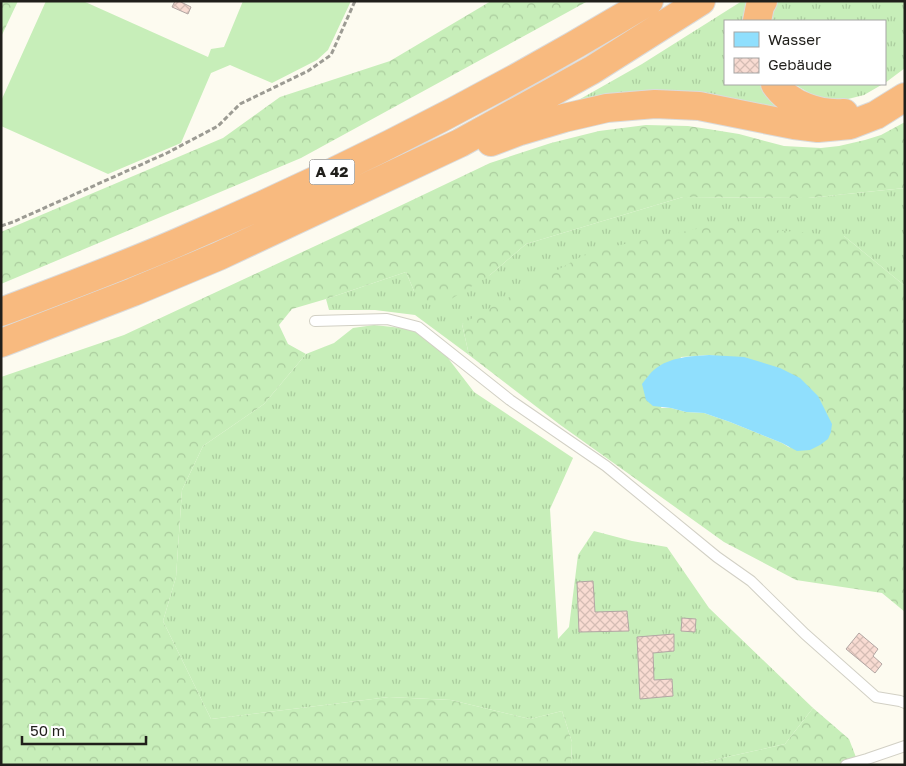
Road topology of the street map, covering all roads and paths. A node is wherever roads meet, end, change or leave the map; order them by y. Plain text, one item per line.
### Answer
1 (355, 1) edge
2 (649, 1) edge
3 (702, 1) edge
4 (763, 1) edge
5 (757, 20) edge
6 (776, 85) edge
7 (905, 86) edge
8 (905, 97) edge
9 (366, 187) junction
10 (1, 226) edge
11 (1, 312) edge
12 (314, 321) dead end
13 (1, 343) edge
14 (905, 703) edge
15 (905, 746) edge
16 (846, 765) edge

1 - 10 path
2 - 11 highway, A 42
3 - 9 highway, A 42
4 - 5 highway
6 - 7 highway
8 - 9 highway
9 - 13 highway, A 42
12 - 14 lane
15 - 16 lane

